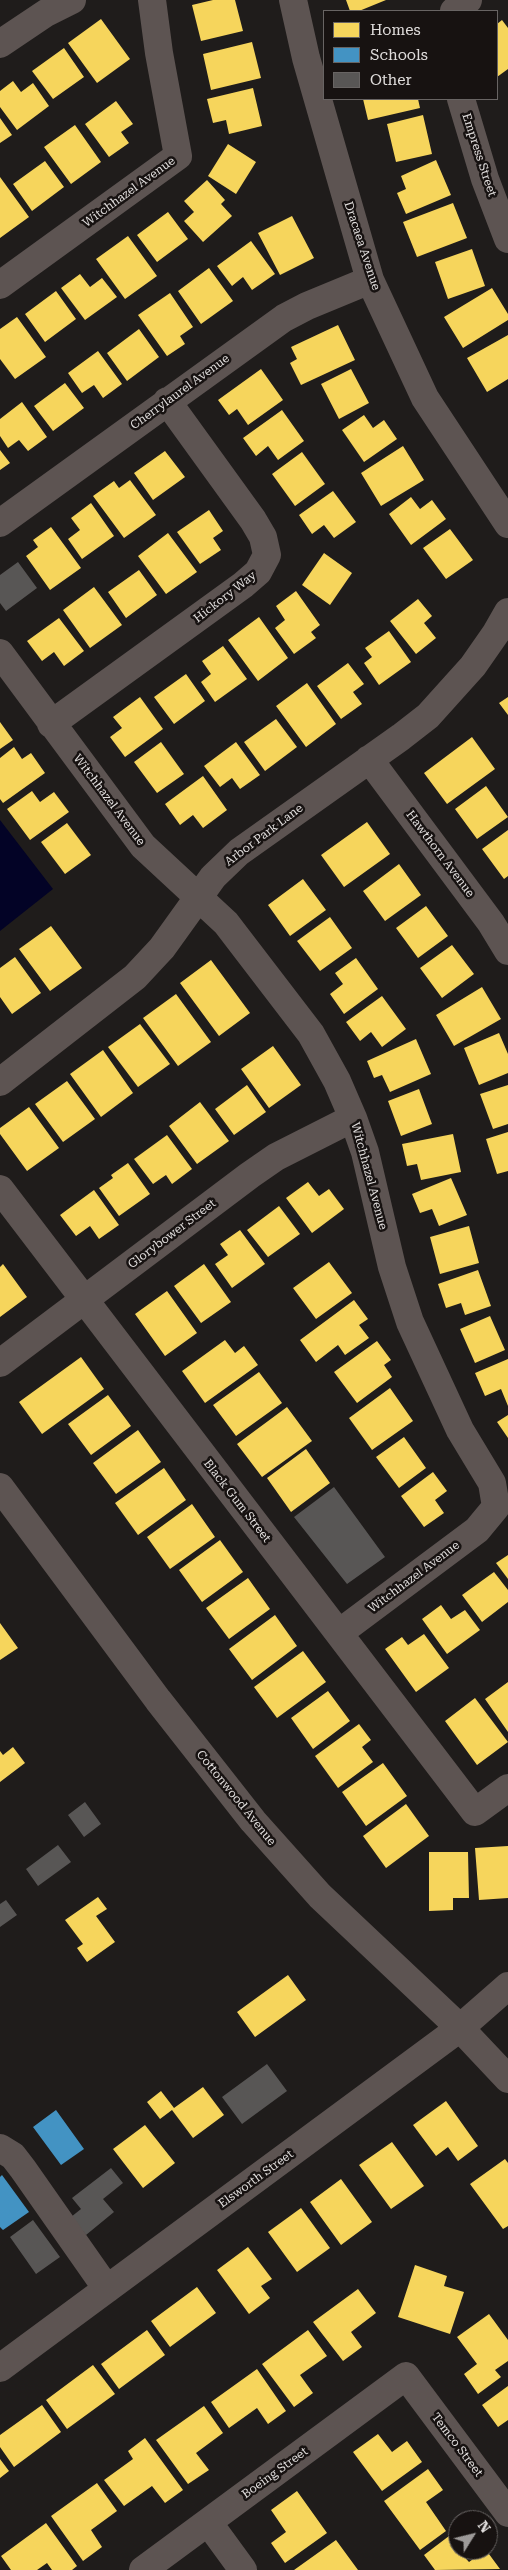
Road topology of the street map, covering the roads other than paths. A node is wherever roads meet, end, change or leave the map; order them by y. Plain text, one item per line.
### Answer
1 (72, 0) edge
2 (152, 0) edge
3 (293, 0) edge
4 (468, 0) edge
5 (455, 10) edge
6 (0, 44) edge
7 (315, 56) edge
8 (323, 89) edge
9 (326, 100) edge
10 (460, 100) edge
11 (508, 239) edge
12 (370, 280) junction
13 (0, 285) edge
14 (167, 402) junction
15 (0, 523) edge
16 (508, 524) edge
17 (508, 612) edge
18 (0, 653) edge
19 (51, 724) junction
20 (369, 759) junction
21 (199, 897) junction
22 (508, 951) edge
23 (0, 1082) edge
24 (354, 1118) junction
25 (0, 1189) edge
26 (85, 1300) junction
27 (0, 1363) edge
28 (0, 1487) edge
29 (339, 1633) junction
30 (508, 1788) edge
31 (508, 1986) edge
32 (460, 2028) junction
33 (508, 2078) edge
34 (0, 2148) edge
35 (107, 2289) junction
36 (0, 2368) edge
37 (406, 2376) joint
38 (508, 2513) edge
39 (208, 2522) junction
40 (143, 2570) edge
41 (243, 2570) edge

1 - 6 street
2 - 13 street, Witchhazel Avenue
3 - 7 street, Dracaea Avenue
4 - 5 street
7 - 8 street, Dracaea Avenue
9 - 12 street, Dracaea Avenue
10 - 11 street, Empress Street
12 - 14 street, Cherrylaurel Avenue
12 - 16 street, Dracaea Avenue
14 - 15 street, Cherrylaurel Avenue
14 - 19 street, Hickory Way
17 - 20 street, Arbor Park Lane
18 - 19 street, Witchhazel Avenue
19 - 21 street, Witchhazel Avenue
20 - 21 street, Arbor Park Lane
20 - 22 street, Hawthorn Avenue
21 - 23 street, Arbor Park Lane
21 - 24 street, Witchhazel Avenue
24 - 26 street, Glorybower Street
24 - 29 street, Witchhazel Avenue
25 - 26 street, Black Gum Street
26 - 27 street, Glorybower Street
26 - 29 street, Black Gum Street
28 - 32 street, Cottonwood Avenue
29 - 30 street, Black Gum Street
31 - 32 street, Elsworth Street
32 - 33 street, Cottonwood Avenue
32 - 35 street, Elsworth Street
34 - 35 street
35 - 36 street, Elsworth Street
37 - 38 street, Temco Street
37 - 39 street, Boeing Street
39 - 40 street, Boeing Street
39 - 41 street

